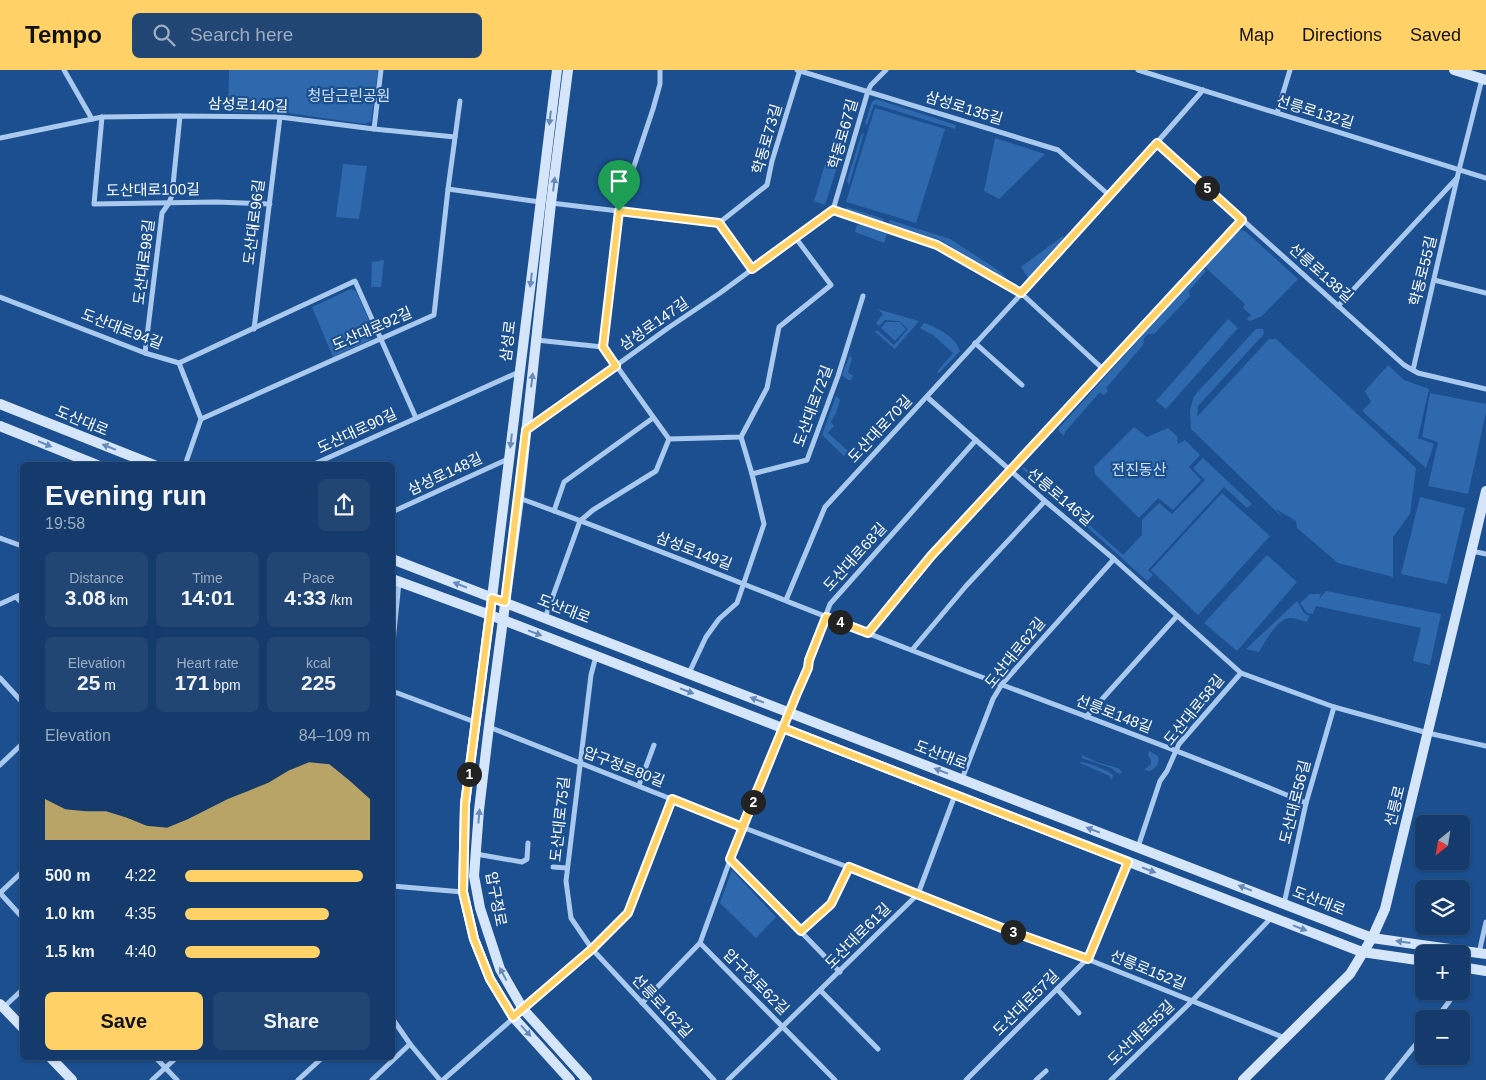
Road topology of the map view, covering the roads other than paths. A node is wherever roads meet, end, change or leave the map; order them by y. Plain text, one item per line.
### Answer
1 (64, 70) edge
2 (381, 70) edge
3 (557, 70) edge
4 (568, 70) edge
5 (660, 70) edge
6 (799, 70) edge
7 (886, 70) edge
8 (1138, 70) edge
9 (1290, 70) edge
10 (1454, 70) edge
11 (1484, 79) edge
12 (1203, 90) junction
13 (868, 91) junction
14 (460, 101) dead end
15 (1277, 113) junction
16 (180, 116) junction
17 (102, 117) junction
18 (280, 117) junction
19 (92, 119) junction
20 (374, 129) junction
21 (455, 137) junction
22 (0, 138) edge
23 (1157, 143) junction
24 (1459, 170) junction
25 (1457, 177) junction
26 (1486, 178) edge
27 (448, 189) junction
28 (1110, 196) junction
29 (540, 202) junction
30 (169, 203) junction
31 (551, 203) junction
32 (270, 204) junction
33 (833, 210) junction
34 (619, 211) junction
35 (1242, 220) junction
36 (719, 223) junction
37 (795, 237) junction
38 (752, 269) junction
39 (1434, 280) junction
40 (1021, 293) junction
41 (1486, 293) edge
42 (863, 296) dead end
43 (0, 297) edge
44 (1338, 306) junction
45 (254, 329) junction
46 (380, 338) junction
47 (536, 340) junction
48 (975, 343) junction
49 (603, 347) junction
50 (145, 353) junction
51 (179, 363) junction
52 (616, 366) junction
53 (1104, 370) junction
54 (1412, 370) junction
55 (519, 372) junction
56 (1022, 386) dead end
57 (1486, 389) edge
58 (926, 397) junction
59 (0, 404) edge
60 (416, 418) junction
61 (653, 418) junction
62 (201, 419) junction
63 (0, 426) edge
64 (526, 430) junction
65 (741, 437) junction
66 (668, 439) junction
67 (976, 440) junction
68 (508, 459) junction
69 (90, 462) edge
70 (146, 462) edge
71 (186, 462) edge
72 (319, 462) edge
73 (1010, 470) junction
74 (752, 474) junction
75 (1486, 491) edge
76 (519, 498) junction
77 (1045, 501) junction
78 (554, 510) junction
79 (395, 511) edge
80 (580, 521) junction
81 (0, 538) edge
82 (20, 545) edge
83 (1472, 551) junction
84 (1486, 554) edge
85 (1114, 559) junction
86 (395, 560) edge
87 (396, 580) edge
88 (743, 583) junction
89 (20, 595) edge
90 (16, 596) junction
91 (395, 598) edge
92 (492, 598) junction
93 (786, 600) junction
94 (20, 601) edge
95 (505, 602) junction
96 (0, 604) edge
97 (490, 615) junction
98 (1177, 616) junction
99 (826, 617) junction
100 (545, 618) junction
101 (502, 620) junction
102 (868, 633) junction
103 (912, 650) junction
104 (596, 656) junction
105 (1241, 672) junction
106 (689, 673) junction
107 (0, 678) edge
108 (1002, 684) junction
109 (395, 692) edge
110 (20, 700) edge
111 (1334, 707) junction
112 (790, 712) junction
113 (1086, 716) junction
114 (475, 722) junction
115 (489, 726) junction
116 (783, 728) junction
117 (1428, 733) junction
118 (654, 745) dead end
119 (20, 746) edge
120 (1486, 746) edge
121 (1175, 751) junction
122 (1, 761) edge
123 (579, 763) junction
124 (962, 779) junction
125 (639, 786) junction
126 (955, 795) junction
127 (672, 799) junction
128 (1306, 803) junction
129 (742, 827) junction
130 (528, 843) dead end
131 (1138, 847) junction
132 (476, 854) junction
133 (730, 859) junction
134 (1128, 862) junction
135 (553, 867) dead end
136 (849, 867) junction
137 (568, 868) junction
138 (20, 874) edge
139 (395, 886) edge
140 (463, 892) junction
141 (0, 893) edge
142 (918, 894) junction
143 (1284, 904) junction
144 (20, 915) edge
145 (1272, 917) junction
146 (1486, 922) edge
147 (801, 931) junction
148 (1372, 938) junction
149 (700, 943) junction
150 (592, 949) junction
151 (1362, 952) junction
152 (1482, 954) edge
153 (1088, 959) junction
154 (1415, 960) edge
155 (1470, 968) edge
156 (1486, 971) edge
157 (840, 972) junction
158 (1057, 989) junction
159 (820, 991) junction
160 (20, 992) edge
161 (1192, 1001) junction
162 (642, 1003) junction
163 (2, 1006) edge
164 (523, 1008) junction
165 (1079, 1013) dead end
166 (513, 1017) junction
167 (395, 1022) edge
168 (20, 1025) edge
169 (783, 1026) junction
170 (1285, 1038) junction
171 (410, 1044) junction
172 (1415, 1045) edge
173 (878, 1049) dead end
174 (395, 1058) edge
175 (53, 1060) edge
176 (158, 1060) edge
177 (174, 1060) edge
178 (320, 1060) edge
179 (393, 1060) edge
180 (165, 1068) junction
181 (1046, 1071) dead end
182 (970, 1075) junction
183 (301, 1079) edge
184 (72, 1080) edge
185 (152, 1080) edge
186 (177, 1080) edge
187 (372, 1080) edge
188 (442, 1080) edge
189 (570, 1080) edge
190 (587, 1080) edge
191 (714, 1080) edge
192 (728, 1080) edge
193 (835, 1080) edge
194 (966, 1080) edge
195 (975, 1080) edge
196 (1036, 1080) edge
197 (1111, 1080) edge
198 (1243, 1080) edge
199 (1387, 1080) edge

1 - 19 street
2 - 20 street
3 -> 29 main road, 삼성로
31 -> 4 main road, 삼성로
5 - 34 street
6 - 13 street, 삼성로135길
6 - 36 street, 학동로73길
7 - 13 street, 학동로67길
8 - 12 street, 선릉로132길
9 - 15 street
10 - 11 main road
11 - 24 street, 학동로55길
12 - 15 street, 선릉로132길
12 - 23 street, 도산대로70길
13 - 28 street, 삼성로135길
13 - 33 street, 학동로67길
14 - 21 street
15 - 24 street, 선릉로132길
16 - 17 street, 삼성로140길
16 - 18 street, 삼성로140길
16 - 30 street, 도산대로98길
17 - 19 street, 삼성로140길
17 - 30 street, 도산대로100길
18 - 20 street, 삼성로140길
18 - 32 street, 도산대로96길
19 - 22 street, 삼성로140길
20 - 21 street, 삼성로140길
21 - 27 street, 도산대로92길
23 - 28 street, 도산대로70길
23 - 35 street, 선릉로138길
24 - 25 street, 학동로55길
24 - 26 street, 선릉로132길
25 - 39 street, 학동로55길
25 - 44 street, 학동로55길
27 - 29 street
27 - 46 street, 도산대로92길
28 - 40 street, 도산대로70길
29 -> 55 main road, 삼성로
30 - 32 street, 도산대로100길
30 - 50 street, 도산대로98길
31 - 34 street
31 - 47 main road, 삼성로
32 - 45 street, 도산대로96길
33 - 37 street, 삼성로147길
33 - 40 street
34 - 36 street
34 - 49 street
35 - 44 street, 선릉로138길
35 - 53 street
36 - 38 street
37 - 38 street, 삼성로147길
37 - 65 street
38 - 52 street, 삼성로147길
39 - 41 street
39 - 54 street, 학동로55길
40 - 48 street, 도산대로70길
40 - 53 street
42 - 74 street, 도산대로72길
43 - 50 street, 도산대로94길
44 - 54 street, 선릉로138길
45 - 46 street, 도산대로90길
45 - 51 street
46 - 60 street, 도산대로90길
46 - 62 street, 도산대로92길
47 - 49 street
64 -> 47 main road, 삼성로
48 - 56 street
48 - 58 street, 도산대로70길
49 - 52 street
50 - 51 street, 도산대로94길
51 - 62 street
52 - 61 street
52 - 64 street, 삼성로147길
53 - 73 street
54 - 57 street, 선릉로138길
55 - 60 street
55 -> 68 main road, 삼성로
58 - 67 street, 선릉로146길
58 - 93 street, 도산대로70길
70 -> 59 main road, 도산대로
60 - 72 street, 도산대로90길
61 - 66 street
61 - 78 street
62 - 71 street
63 -> 69 main road
64 - 76 main road, 삼성로
65 - 66 street
65 - 74 street
66 - 80 street
67 - 73 street, 선릉로146길
67 - 99 street, 도산대로68길
68 - 79 street, 삼성로148길
68 - 92 main road, 삼성로
73 - 77 street, 선릉로146길
73 - 102 street
74 - 88 street
75 - 83 main road, 선릉로
76 - 78 street, 삼성로149길
76 - 95 main road, 삼성로
77 - 85 street, 선릉로146길
77 - 103 street
78 - 80 street, 삼성로149길
80 - 88 street, 삼성로149길
80 - 100 street
81 - 82 street
83 - 84 street
83 - 117 main road, 선릉로
85 - 98 street, 선릉로146길
85 - 108 street, 도산대로62길
92 -> 86 main road, 도산대로
87 - 91 street
87 - 97 main road
88 - 93 street, 삼성로149길
88 - 106 street
89 - 90 street
90 - 94 street
90 - 96 street
92 - 95 main road, 도산대로
92 - 97 main road, 삼성로
93 - 99 street, 삼성로149길
95 - 100 main road, 도산대로
95 - 101 main road, 압구정로
97 - 101 main road
97 - 114 main road, 압구정로
98 - 105 street, 선릉로146길
98 - 113 street
99 - 102 street, 선릉로148길
99 - 112 street, 도산대로68길
100 - 106 main road, 도산대로
101 -> 104 main road
101 - 115 main road, 압구정로
102 - 103 street, 선릉로148길
103 - 108 street, 선릉로148길
104 -> 116 main road
104 - 123 street, 도산대로75길
105 - 111 street, 선릉로146길
105 - 121 street, 도산대로58길
112 -> 106 main road, 도산대로
107 - 110 street
108 - 113 street, 선릉로148길
108 - 124 street, 도산대로62길
109 - 114 street
111 - 117 street, 선릉로146길
111 - 128 street, 도산대로56길
112 - 116 street, 도산대로68길
124 -> 112 main road, 도산대로
113 - 121 street, 선릉로148길
114 - 140 main road, 압구정로
115 - 123 street, 압구정로80길
132 -> 115 main road, 압구정로
116 - 126 main road
116 - 129 street, 도산대로68길
117 - 120 street, 선릉로146길
117 - 148 main road, 선릉로
118 - 125 street
119 - 122 street
121 - 128 street, 선릉로148길
121 - 131 street, 도산대로58길
123 - 125 street, 압구정로80길
123 - 137 street, 도산대로75길
131 -> 124 main road, 도산대로
125 - 127 street, 압구정로80길
126 - 134 main road
126 - 142 street, 도산대로61길
127 - 129 street, 압구정로80길
127 - 150 street
128 - 143 street, 도산대로56길
129 - 133 street, 도산대로68길
129 - 136 street, 압구정로80길
130 - 132 street
143 -> 131 main road, 도산대로
164 -> 132 main road, 압구정로
133 - 147 street
133 - 149 street, 도산대로68길
134 -> 145 main road
134 - 153 street, 도산대로57길
135 - 137 street
136 - 142 street, 압구정로80길
136 - 147 street
137 - 150 street, 도산대로75길
138 - 141 street
139 - 140 street
140 - 166 main road, 압구정로
141 - 144 street
142 - 153 street, 선릉로152길
142 - 157 street, 도산대로61길
143 - 148 main road, 도산대로
145 -> 151 main road
145 - 161 street, 도산대로55길
146 - 152 street
147 - 157 street
148 - 151 main road, 선릉로
152 -> 148 main road, 도산대로
149 - 162 street
149 - 169 street, 압구정로62길
150 - 162 street, 선릉로162길
150 - 164 street
151 - 154 main road
151 - 170 main road, 선릉로
153 - 158 street, 도산대로57길
153 - 161 street, 선릉로152길
155 - 156 main road
157 - 159 street, 도산대로61길
158 - 165 street
158 - 182 street, 도산대로57길
159 - 169 street, 도산대로61길
159 - 173 street
160 - 163 street
161 - 170 street, 선릉로152길
161 - 197 street, 도산대로55길
162 - 191 street, 선릉로162길
163 - 168 main road
164 - 166 street
164 - 190 main road, 압구정로
166 - 188 street
166 -> 189 main road, 압구정로
167 - 171 street
169 - 192 street, 압구정로62길
169 - 193 street
170 - 198 main road, 선릉로
171 - 174 street
171 - 188 street
172 - 199 street
175 - 184 main road
176 - 180 street
177 - 180 street
178 - 183 street
179 - 187 street
180 - 185 street
180 - 186 street
181 - 196 street
182 - 194 street, 도산대로57길
182 - 195 street

